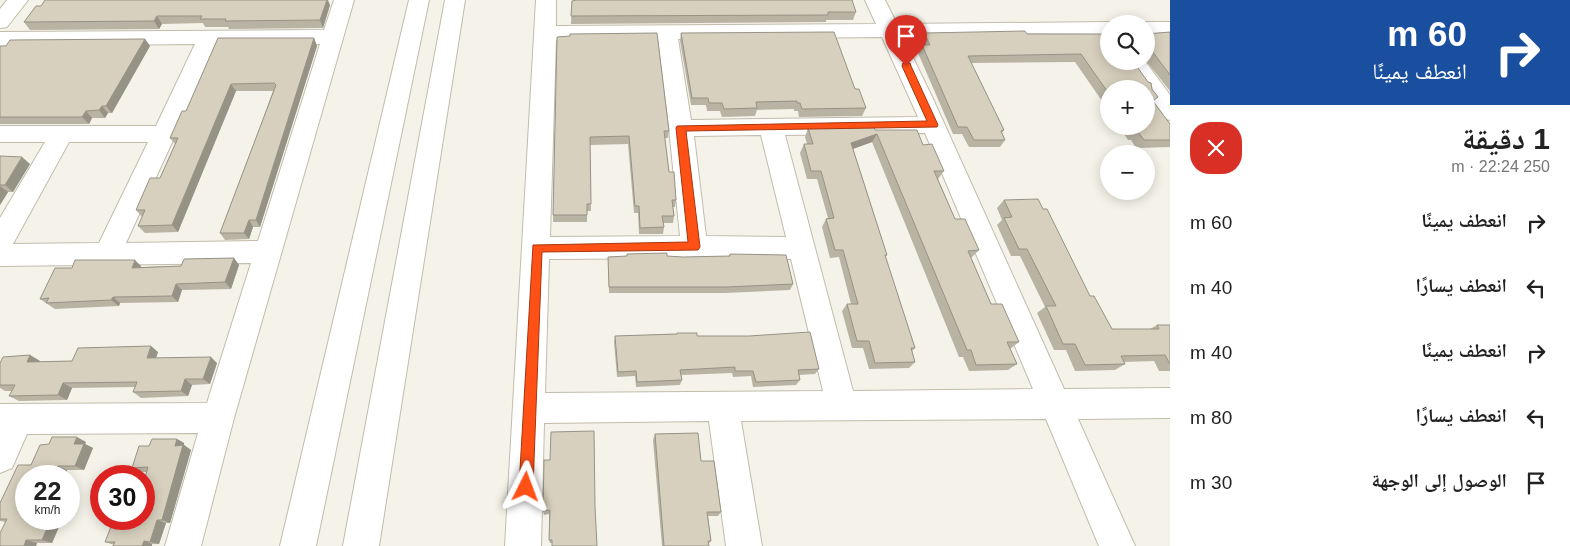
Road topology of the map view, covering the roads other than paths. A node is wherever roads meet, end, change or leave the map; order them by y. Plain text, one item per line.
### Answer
1 (18, 0) edge
2 (344, 0) edge
3 (419, 0) edge
4 (455, 0) edge
5 (546, 0) edge
6 (875, 0) edge
7 (0, 22) edge
8 (1155, 29) edge
9 (1170, 29) edge
10 (890, 30) junction
11 (1100, 30) edge
12 (667, 32) junction
13 (546, 33) junction
14 (332, 37) junction
15 (209, 38) junction
16 (0, 39) edge
17 (1140, 70) edge
18 (1170, 112) edge
19 (933, 125) junction
20 (771, 127) junction
21 (680, 128) junction
22 (0, 134) edge
23 (62, 134) junction
24 (163, 134) junction
25 (0, 242) edge
26 (694, 247) junction
27 (537, 248) junction
28 (802, 248) junction
29 (269, 252) junction
30 (108, 253) junction
31 (0, 255) edge
32 (1170, 403) edge
33 (1055, 404) junction
34 (842, 406) junction
35 (723, 407) junction
36 (529, 408) junction
37 (9, 418) edge
38 (218, 418) junction
39 (0, 457) edge
40 (183, 546) edge
41 (298, 546) edge
42 (360, 546) edge
43 (523, 546) edge
44 (744, 546) edge
45 (1117, 546) edge

1 - 7 street
2 - 14 street
3 - 41 street
4 - 42 street
5 - 13 street
6 - 10 street
8 - 9 street
10 - 11 street
10 - 12 street
10 - 19 street
12 - 13 street
12 - 21 street
13 - 27 street
14 - 15 street
14 - 29 street
15 - 16 street
15 - 24 street
17 - 18 street
19 - 20 street
19 - 33 street
20 - 21 street
20 - 28 street
21 - 26 street
22 - 23 street
23 - 24 street
23 - 25 street
24 - 30 street
26 - 27 street
26 - 28 street
27 - 36 street
28 - 34 street
29 - 30 street
29 - 38 street
30 - 31 street
32 - 33 street
33 - 34 street
33 - 45 street
34 - 35 street
35 - 36 street
35 - 44 street
36 - 43 street
37 - 38 street
37 - 39 street
38 - 40 street

